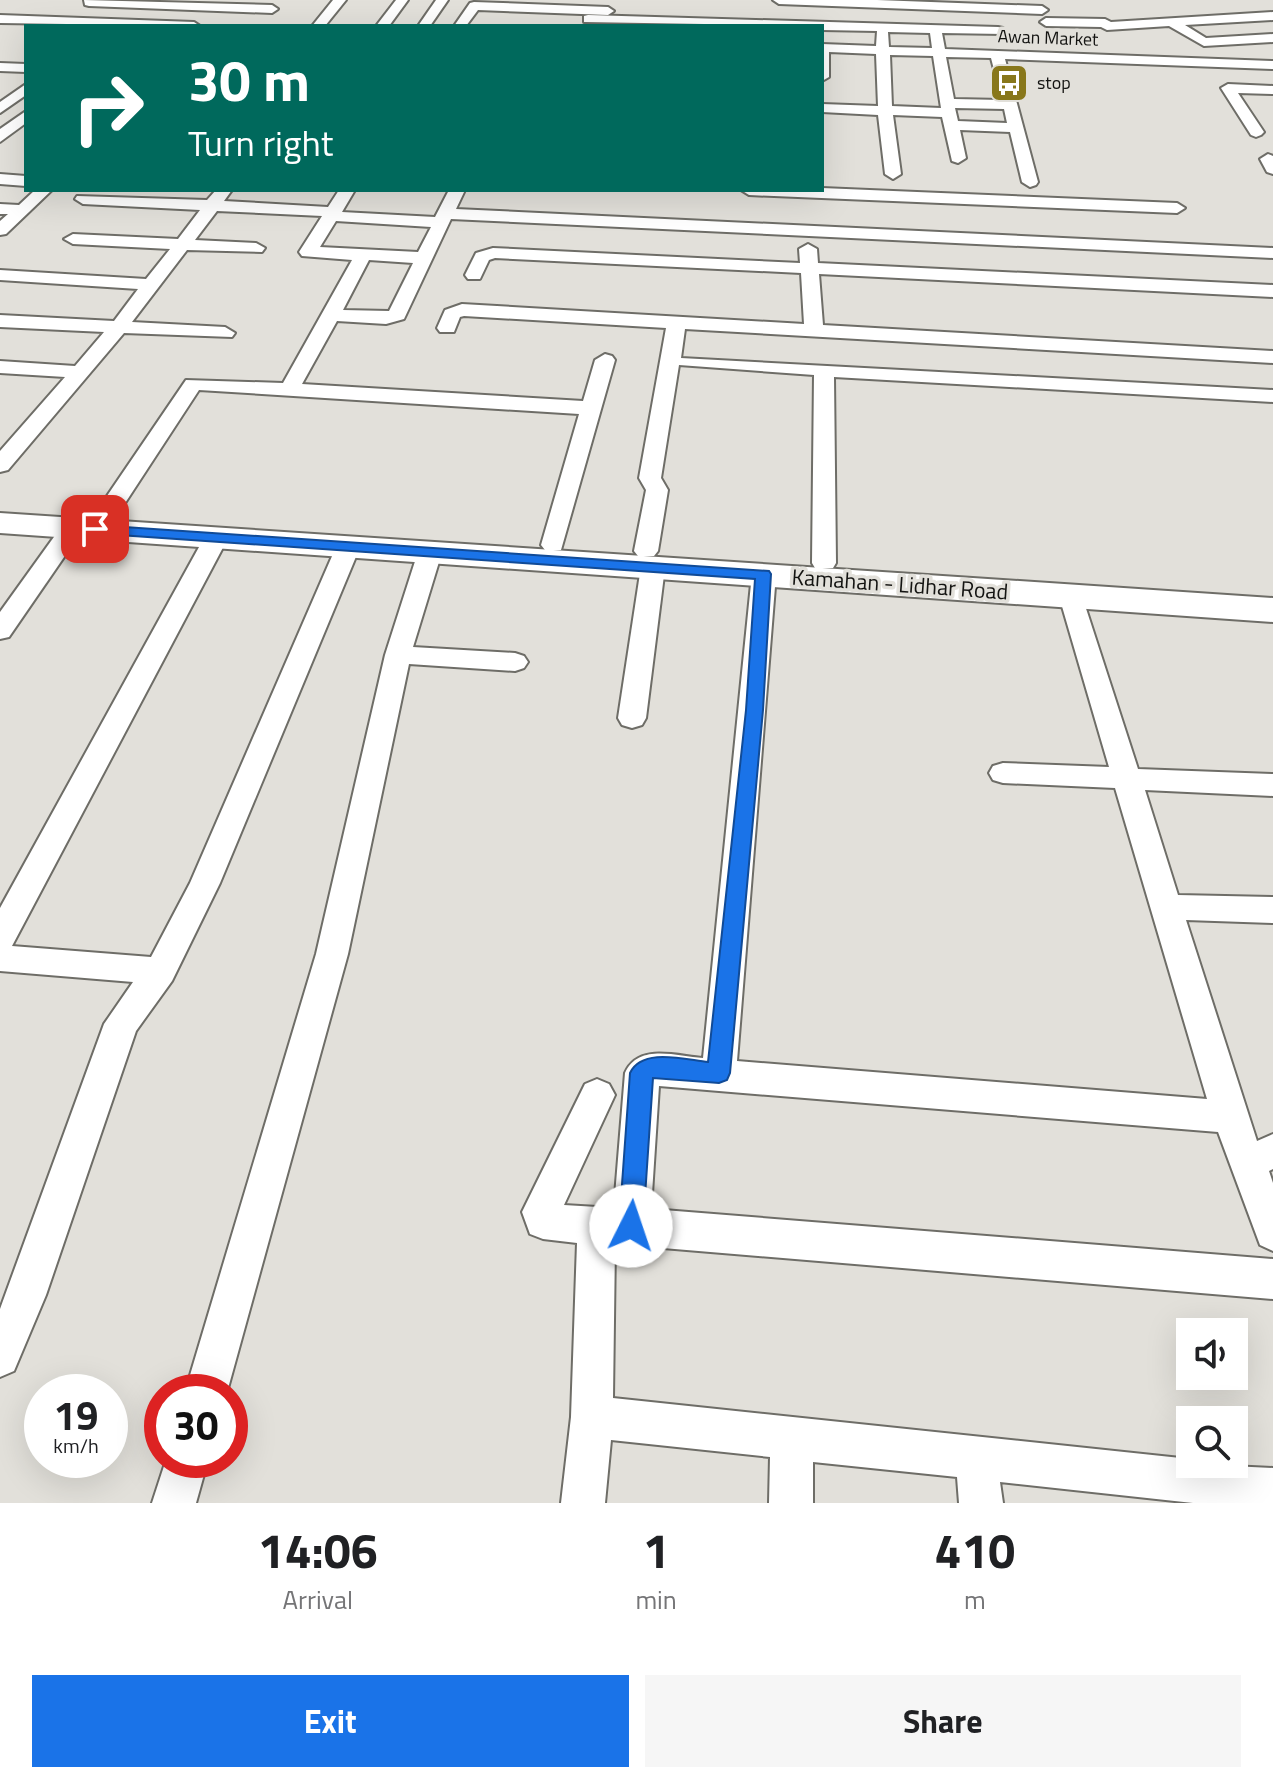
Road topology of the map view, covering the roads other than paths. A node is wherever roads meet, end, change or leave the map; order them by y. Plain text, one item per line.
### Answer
1 (340, 0) edge
2 (402, 0) edge
3 (442, 0) edge
4 (620, 0) edge
5 (769, 0) edge
6 (779, 0) edge
7 (825, 1) edge
8 (89, 2) dead end
9 (883, 2) edge
10 (277, 5) edge
11 (1273, 16) edge
12 (0, 19) edge
13 (588, 19) dead end
14 (634, 19) edge
15 (29, 20) junction
16 (1171, 22) junction
17 (101, 24) edge
18 (257, 24) edge
19 (320, 24) edge
20 (384, 24) edge
21 (425, 24) edge
22 (461, 24) edge
23 (744, 24) edge
24 (766, 24) edge
25 (824, 26) edge
26 (882, 28) junction
27 (1048, 28) edge
28 (936, 30) junction
29 (998, 31) dead end
30 (10, 33) dead end
31 (1273, 38) edge
32 (824, 48) edge
33 (883, 50) junction
34 (938, 52) junction
35 (997, 54) junction
36 (1273, 65) edge
37 (0, 67) edge
38 (24, 68) edge
39 (1273, 90) edge
40 (23, 91) edge
41 (0, 92) edge
42 (1009, 105) junction
43 (824, 108) edge
44 (0, 109) edge
45 (885, 111) junction
46 (950, 114) junction
47 (24, 117) edge
48 (1016, 128) junction
49 (1256, 132) dead end
50 (0, 137) edge
51 (958, 158) dead end
52 (893, 174) dead end
53 (0, 179) edge
54 (24, 181) edge
55 (1030, 182) dead end
56 (42, 192) edge
57 (222, 192) edge
58 (346, 192) edge
59 (454, 192) edge
60 (754, 192) edge
61 (109, 195) edge
62 (83, 199) dead end
63 (211, 206) junction
64 (1177, 208) dead end
65 (0, 209) edge
66 (23, 210) junction
67 (805, 212) junction
68 (332, 214) junction
69 (443, 218) junction
70 (0, 230) edge
71 (73, 239) dead end
72 (184, 245) junction
73 (256, 248) dead end
74 (1273, 253) edge
75 (364, 254) junction
76 (425, 258) junction
77 (810, 268) junction
78 (0, 275) edge
79 (474, 275) dead end
80 (154, 285) junction
81 (1273, 291) edge
82 (330, 315) junction
83 (0, 321) edge
84 (677, 321) junction
85 (119, 327) junction
86 (447, 328) dead end
87 (814, 329) junction
88 (225, 333) dead end
89 (1273, 357) edge
90 (605, 360) dead end
91 (687, 362) dead end
92 (0, 367) edge
93 (824, 370) junction
94 (80, 372) junction
95 (289, 390) junction
96 (1273, 396) edge
97 (591, 408) junction
98 (1, 463) edge
99 (0, 508) edge
100 (106, 515) junction
101 (0, 523) edge
102 (72, 528) junction
103 (216, 538) junction
104 (553, 545) junction
105 (348, 547) junction
106 (430, 552) junction
107 (649, 559) junction
108 (824, 563) junction
109 (764, 574) junction
110 (1273, 593) edge
111 (1071, 596) junction
112 (1273, 610) edge
113 (0, 631) edge
114 (398, 655) junction
115 (515, 662) dead end
116 (632, 718) dead end
117 (1003, 773) dead end
118 (1126, 778) junction
119 (1273, 785) edge
120 (1165, 907) junction
121 (1273, 910) edge
122 (0, 938) edge
123 (0, 958) edge
124 (160, 971) junction
125 (719, 1073) junction
126 (597, 1095) dead end
127 (1230, 1117) junction
128 (1260, 1157) edge
129 (614, 1226) junction
130 (1273, 1232) edge
131 (1273, 1279) edge
132 (13, 1294) edge
133 (0, 1357) edge
134 (211, 1374) edge
135 (592, 1417) junction
136 (792, 1438) junction
137 (976, 1458) junction
138 (182, 1478) edge
139 (1273, 1490) edge
140 (174, 1503) edge
141 (583, 1503) edge
142 (791, 1503) edge
143 (981, 1503) edge

1 - 19 street
2 - 20 street
3 - 21 street
4 - 14 street
5 - 24 street
6 - 7 street
7 - 9 street
8 - 10 street
9 - 27 street
10 - 18 street
11 - 16 street
12 - 15 street
13 - 14 street
14 - 22 street
14 - 23 street
15 - 17 street
15 - 30 street
16 - 27 street
16 - 31 street
25 - 26 street
26 - 28 street
26 - 33 street
27 - 35 street, Awan Market
27 - 36 street, Awan Market
28 - 29 street
28 - 34 street
32 - 33 street, Awan Market
33 - 34 street, Awan Market
33 - 45 street
34 - 35 street, Awan Market
34 - 46 street
35 - 42 street
37 - 38 street
39 - 49 street
40 - 41 street
40 - 44 street
42 - 46 street
42 - 48 street
43 - 45 street
45 - 46 street
45 - 52 street
46 - 48 street
46 - 51 street
47 - 50 street
48 - 55 street
53 - 54 street
56 - 66 street
57 - 63 street
58 - 68 street
59 - 69 street
60 - 67 street
61 - 62 street
61 - 63 street
63 - 68 street
63 - 72 street
64 - 67 street
65 - 66 street
66 - 70 street
67 - 69 street
67 - 74 street
67 - 77 street
68 - 69 street
68 - 75 street
69 - 76 street
71 - 72 street
72 - 73 street
72 - 80 street
75 - 76 street
75 - 82 street
76 - 82 street
77 - 79 street
77 - 81 street
77 - 87 street
78 - 80 street
80 - 85 street
82 - 95 street
83 - 85 street
84 - 86 street
84 - 87 street
84 - 107 street
85 - 88 street
85 - 94 street
87 - 89 street
90 - 97 street
91 - 93 street
92 - 94 street
93 - 96 street
93 - 108 street
94 - 98 street
95 - 97 street
95 - 100 street
97 - 104 street
99 - 100 main road, Kamahan - Lidhar Road
100 - 104 main road, Kamahan - Lidhar Road
101 - 102 main road, Kamahan - Lidhar Road
102 - 103 main road, Kamahan - Lidhar Road
102 - 113 street
103 - 105 main road, Kamahan - Lidhar Road
103 - 122 street
104 - 107 main road, Kamahan - Lidhar Road
105 - 106 main road, Kamahan - Lidhar Road
105 - 124 street
106 - 107 main road, Kamahan - Lidhar Road
106 - 114 street
107 - 108 main road, Kamahan - Lidhar Road
107 - 109 main road, Kamahan - Lidhar Road
107 - 116 street
108 - 110 main road, Kamahan - Lidhar Road
109 - 111 main road, Kamahan - Lidhar Road
109 - 125 street
111 - 112 main road, Kamahan - Lidhar Road
111 - 118 street
114 - 115 street
114 - 134 street
117 - 118 street
118 - 119 street
118 - 120 street
120 - 121 street
120 - 127 street
123 - 124 street
124 - 132 street
125 - 127 street
125 - 129 street
126 - 129 street
127 - 128 street
128 - 130 street
129 - 131 street
129 - 135 street
132 - 133 street
135 - 136 street
135 - 141 street
136 - 137 street
136 - 142 street
137 - 139 street
137 - 143 street
138 - 140 street

